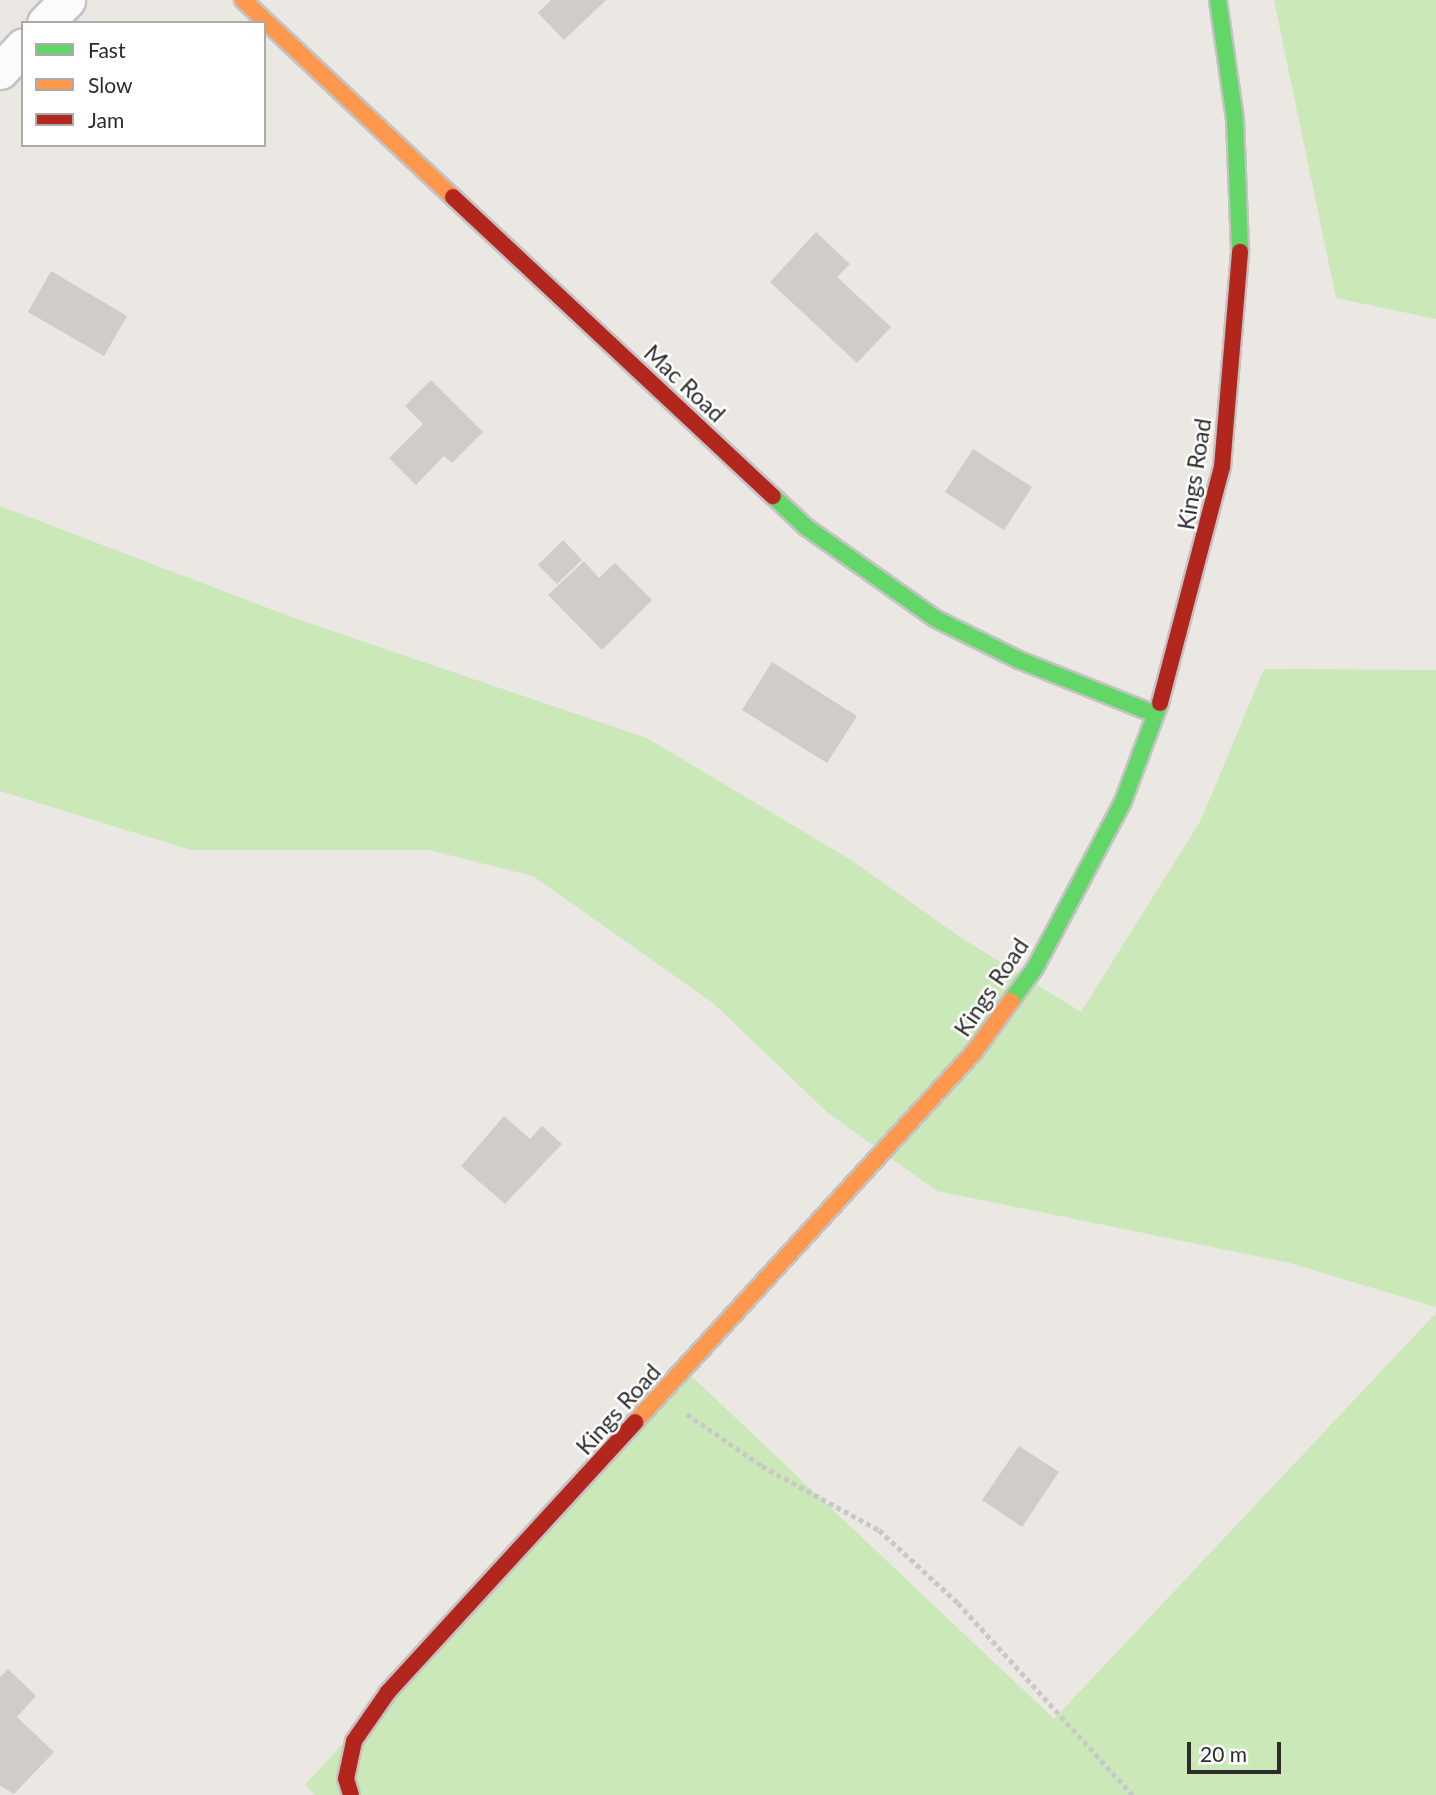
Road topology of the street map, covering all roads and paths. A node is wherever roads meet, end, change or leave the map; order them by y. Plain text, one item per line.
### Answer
1 (67, 0) edge
2 (243, 0) edge
3 (1219, 0) edge
4 (47, 21) edge
5 (265, 21) edge
6 (266, 22) edge
7 (21, 48) edge
8 (0, 71) edge
9 (1155, 714) junction
10 (660, 1396) junction
11 (351, 1795) edge
12 (1133, 1795) edge

1 - 4 street
2 - 5 street, Mac Road
3 - 9 street, Kings Road
6 - 9 street, Mac Road
7 - 8 street
9 - 10 street, Kings Road
10 - 11 street, Kings Road
10 - 12 path

